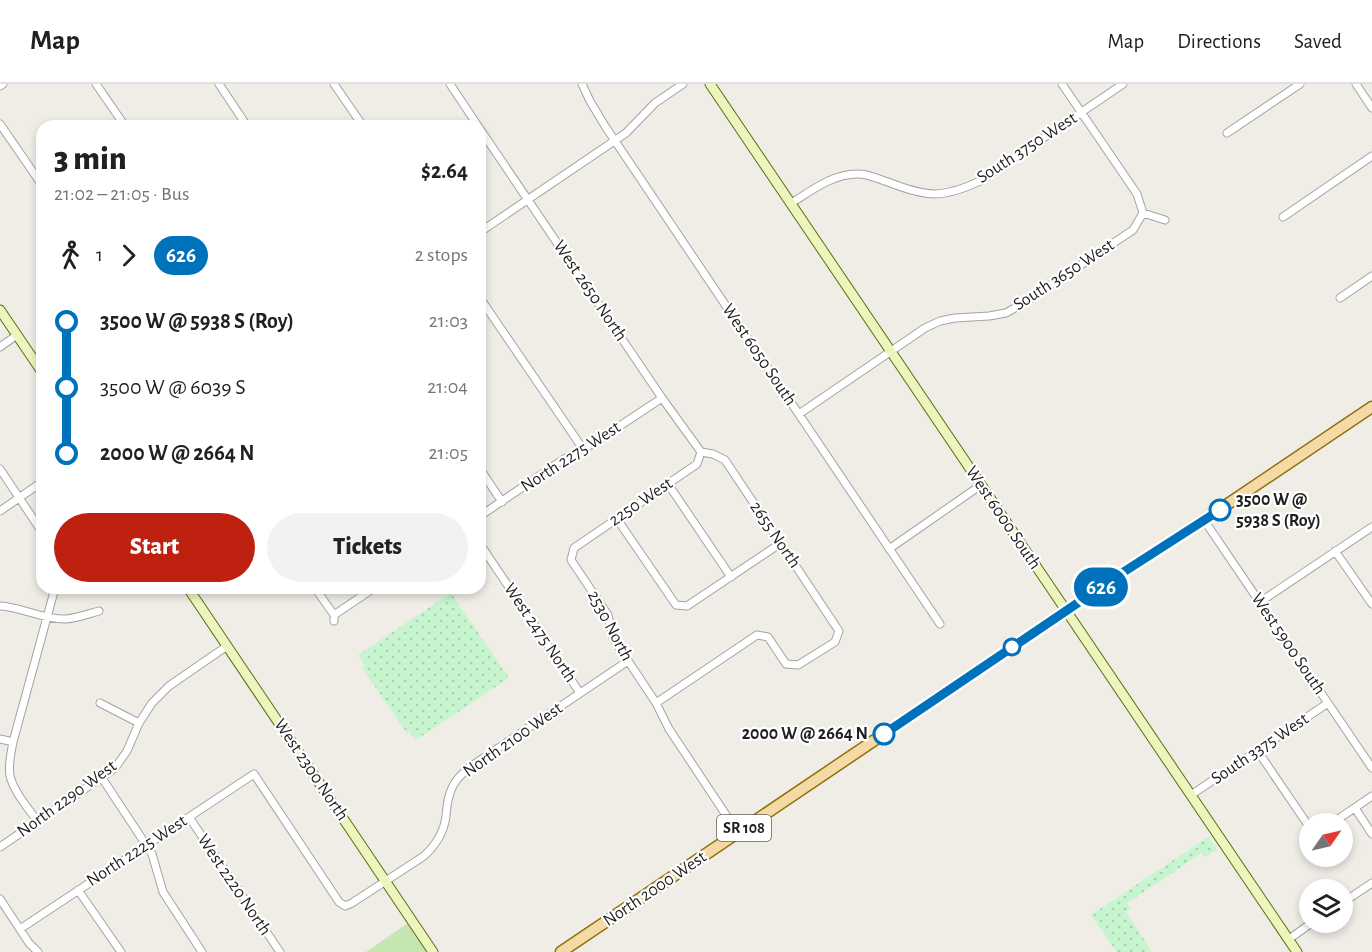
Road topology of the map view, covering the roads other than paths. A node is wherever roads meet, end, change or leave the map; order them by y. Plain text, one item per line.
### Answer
1 (96, 84) edge
2 (219, 84) edge
3 (334, 84) edge
4 (450, 84) edge
5 (582, 84) edge
6 (683, 84) edge
7 (710, 84) edge
8 (1062, 84) edge
9 (1123, 84) edge
10 (1300, 84) edge
11 (1356, 84) edge
12 (1372, 108) edge
13 (1081, 112) junction
14 (121, 120) edge
15 (243, 120) edge
16 (359, 120) edge
17 (474, 120) edge
18 (0, 124) edge
19 (1227, 133) dead end
20 (486, 138) edge
21 (614, 141) junction
22 (1372, 156) edge
23 (36, 176) edge
24 (528, 199) junction
25 (790, 204) junction
26 (1143, 213) junction
27 (1283, 217) dead end
28 (1165, 220) dead end
29 (486, 227) edge
30 (1372, 276) edge
31 (1340, 298) dead end
32 (486, 307) edge
33 (0, 310) edge
34 (17, 335) junction
35 (0, 347) edge
36 (890, 351) junction
37 (36, 363) edge
38 (662, 398) junction
39 (1372, 407) edge
40 (799, 414) junction
41 (583, 449) junction
42 (701, 453) junction
43 (0, 469) edge
44 (486, 478) edge
45 (668, 484) junction
46 (981, 485) junction
47 (36, 486) edge
48 (19, 498) junction
49 (502, 502) junction
50 (0, 511) edge
51 (486, 512) edge
52 (617, 519) junction
53 (1204, 520) junction
54 (36, 523) edge
55 (1372, 527) edge
56 (781, 543) junction
57 (574, 548) joint
58 (889, 549) junction
59 (1335, 551) junction
60 (486, 553) edge
61 (731, 577) junction
62 (54, 594) edge
63 (192, 594) edge
64 (319, 594) edge
65 (366, 594) edge
66 (1260, 602) junction
67 (1372, 604) edge
68 (0, 606) edge
69 (99, 611) dead end
70 (1066, 611) junction
71 (48, 616) junction
72 (940, 624) dead end
73 (227, 646) junction
74 (628, 661) junction
75 (580, 693) junction
76 (100, 703) dead end
77 (656, 703) junction
78 (1328, 703) junction
79 (139, 723) junction
80 (0, 739) edge
81 (13, 742) junction
82 (1257, 750) junction
83 (1372, 768) edge
84 (102, 778) junction
85 (1191, 795) junction
86 (1372, 796) edge
87 (1355, 808) junction
88 (1300, 813) edge
89 (1348, 813) edge
90 (189, 817) junction
91 (38, 822) junction
92 (738, 833) junction
93 (1372, 834) edge
94 (146, 845) junction
95 (0, 847) edge
96 (385, 881) junction
97 (1372, 883) edge
98 (78, 890) junction
99 (1353, 896) edge
100 (0, 899) edge
101 (345, 906) joint
102 (20, 929) junction
103 (1299, 932) edge
104 (1288, 939) junction
105 (38, 952) edge
106 (121, 952) edge
107 (202, 952) edge
108 (280, 952) edge
109 (434, 952) edge
110 (561, 952) edge
111 (1298, 952) edge

1 - 14 street
2 - 15 street
3 - 16 street
4 - 17 street, West 2650 North
5 - 21 street, West 6050 South
6 - 21 street
7 - 25 street, West 6000 South
8 - 13 street
9 - 13 street, South 3750 West
10 - 19 street
11 - 12 street
13 - 25 street, South 3750 West
13 - 26 street
18 - 23 street
20 - 24 street, West 2650 North
21 - 24 street
21 - 40 street, West 6050 South
22 - 27 street
24 - 29 street
24 - 38 street, West 2650 North
25 - 36 street, West 6000 South
26 - 28 street
26 - 36 street, South 3650 West
30 - 31 street
32 - 41 street
33 - 34 street
34 - 35 street
34 - 37 street
36 - 40 street, South 3650 West
36 - 46 street, West 6000 South
38 - 41 street, North 2275 West
38 - 42 street, West 2650 North
39 - 53 main road, SR 108
40 - 58 street, West 6050 South
41 - 49 street, North 2275 West
42 - 45 street, 2250 West
42 - 56 street, 2655 North
43 - 48 street
44 - 49 street
45 - 52 street, 2250 West
45 - 61 street
46 - 58 street
46 - 70 street, West 6000 South
47 - 48 street
48 - 50 street
48 - 54 street
49 - 51 street, North 2275 West
52 - 57 street, 2250 West
52 - 61 street
53 - 66 street, West 5900 South
53 - 70 main road, SR 108
55 - 59 street
56 - 61 street
56 - 77 street, 2655 North
57 - 74 street, 2530 North
58 - 72 street, West 6050 South
59 - 66 street
59 - 67 street
60 - 75 street, West 2475 North
62 - 71 street
63 - 73 street, West 2300 North
64 - 65 street
66 - 78 street, West 5900 South
68 - 71 street
69 - 71 street
70 - 85 street, West 6000 South
70 - 92 main road, North 2000 West / SR 108
71 - 81 street
73 - 79 street, North 2290 West
73 - 96 street, West 2300 North
74 - 75 street, North 2100 West
74 - 77 street, 2530 North
75 - 96 street, North 2100 West
76 - 79 street
77 - 92 street, 2530 North
78 - 82 street, South 3375 West
78 - 83 street, West 5900 South
79 - 84 street, North 2290 West
80 - 81 street
81 - 91 street
82 - 85 street, South 3375 West
82 - 88 street
84 - 91 street, North 2290 West
84 - 94 street
85 - 104 street, West 6000 South
86 - 87 street
87 - 89 street
87 - 93 street
90 - 94 street, North 2225 West
90 - 101 street, North 2225 West
90 - 108 street, West 2220 North
91 - 95 street, North 2290 West
92 - 110 main road, North 2000 West / SR 108
94 - 98 street, North 2225 West
94 - 107 street
96 - 101 street, North 2100 West
96 - 109 street, West 2300 North
97 - 99 street
98 - 102 street, North 2225 West
98 - 106 street
100 - 102 street
102 - 105 street
103 - 104 street
104 - 111 street, West 6000 South

